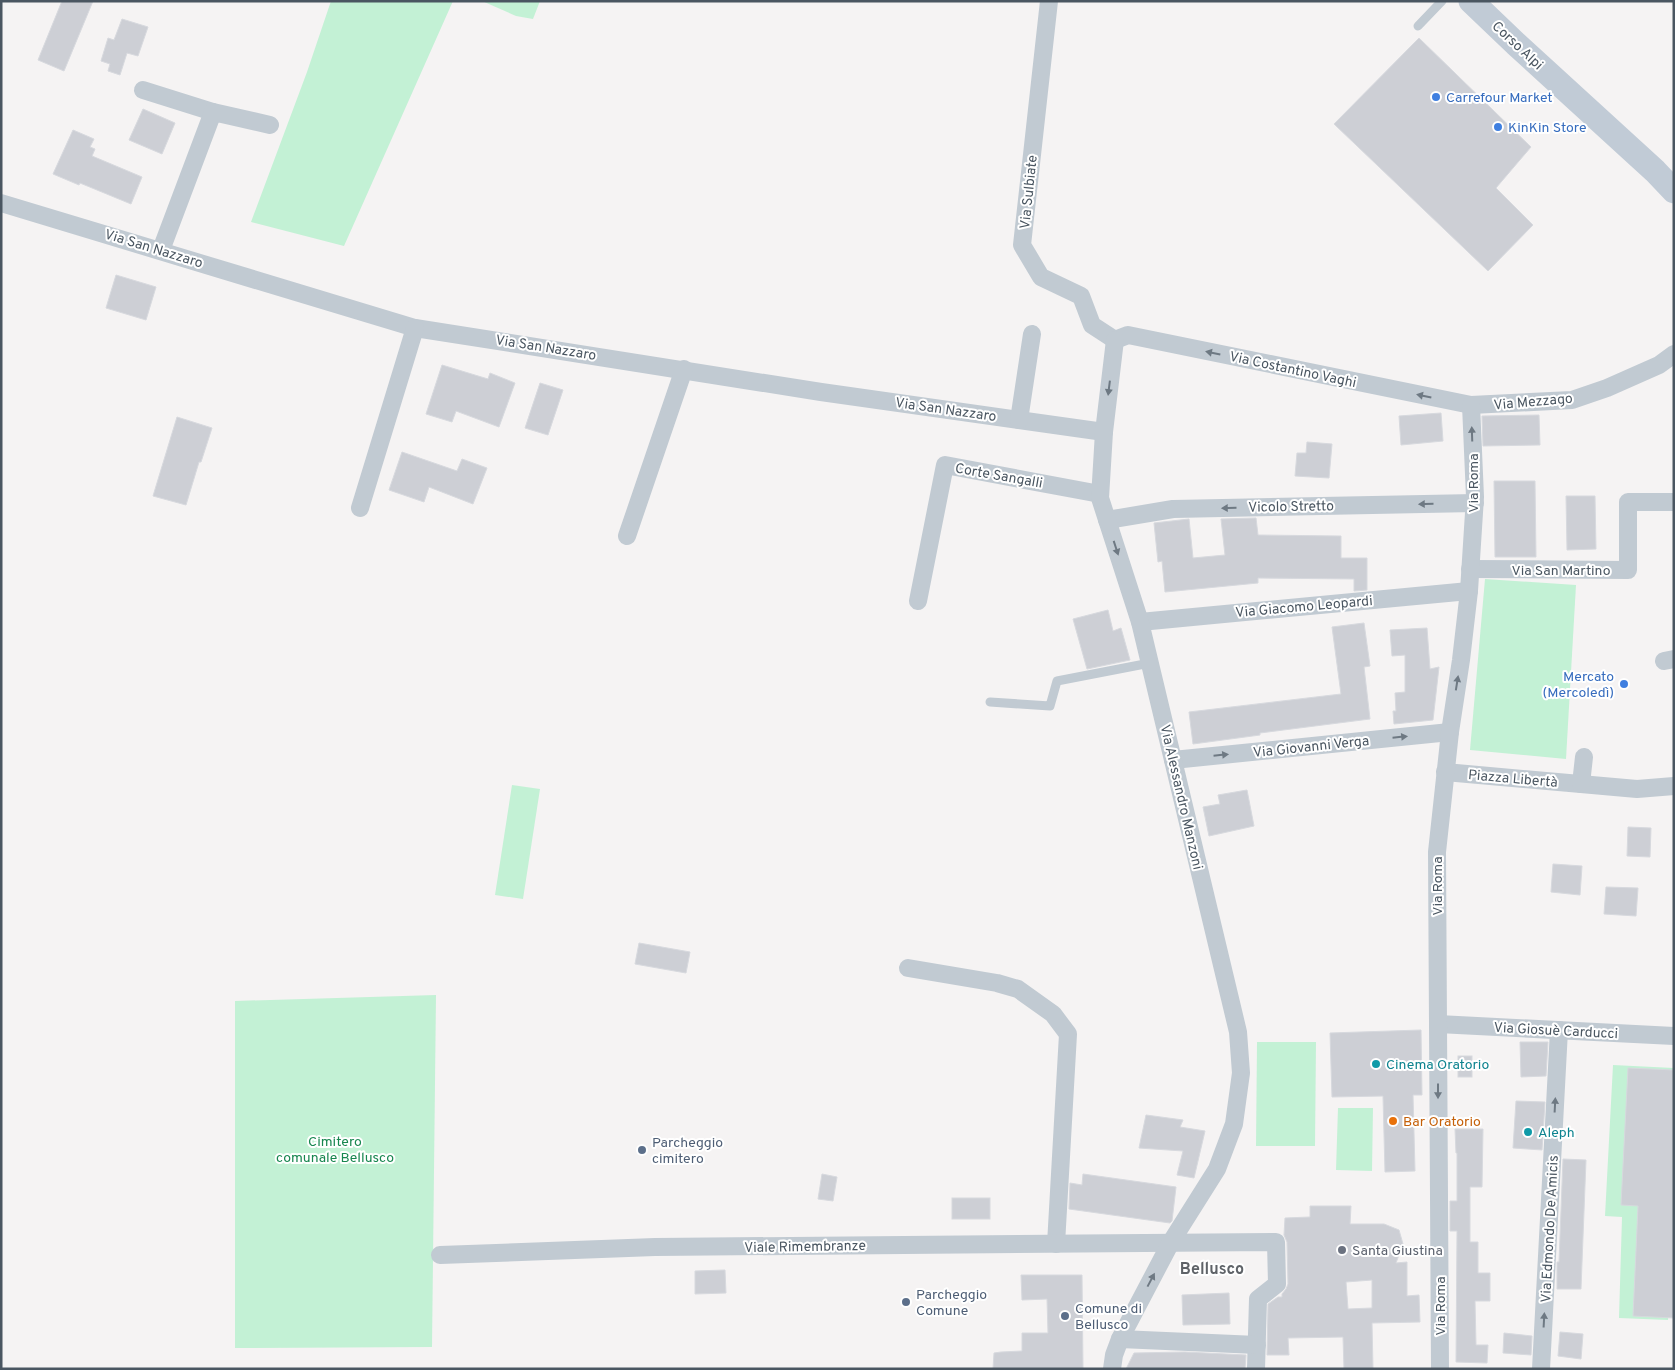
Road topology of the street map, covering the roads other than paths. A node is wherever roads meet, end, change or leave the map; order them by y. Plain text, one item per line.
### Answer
1 (1049, 1) edge
2 (1442, 1) edge
3 (1472, 1) edge
4 (1418, 26) dead end
5 (143, 90) dead end
6 (214, 112) junction
7 (270, 125) dead end
8 (1674, 191) edge
9 (1, 203) edge
10 (160, 250) junction
11 (415, 328) junction
12 (1032, 334) dead end
13 (1115, 340) junction
14 (1674, 354) edge
15 (684, 370) junction
16 (1471, 406) junction
17 (1019, 420) junction
18 (1104, 432) junction
19 (1100, 494) junction
20 (1674, 502) edge
21 (1475, 503) junction
22 (360, 508) dead end
23 (1107, 520) junction
24 (627, 536) dead end
25 (1470, 569) junction
26 (1469, 591) junction
27 (918, 600) dead end
28 (1140, 622) junction
29 (1150, 663) junction
30 (990, 702) dead end
31 (1450, 732) junction
32 (1584, 757) dead end
33 (1173, 760) junction
34 (1445, 772) junction
35 (1581, 784) junction
36 (1674, 786) edge
37 (908, 968) dead end
38 (1438, 1024) junction
39 (1560, 1030) junction
40 (1674, 1036) edge
41 (1171, 1242) junction
42 (1056, 1244) junction
43 (440, 1255) dead end
44 (1257, 1345) junction
45 (1115, 1354) edge
46 (1256, 1369) edge
47 (1440, 1369) edge
48 (1541, 1369) edge

1 - 13 street, Via Sulbiate
2 - 4 lane
3 - 8 main road, Corso Alpi
5 - 6 street
6 - 7 street
6 - 10 street
9 - 10 street, Via San Nazzaro
10 - 11 street, Via San Nazzaro
11 - 15 street, Via San Nazzaro
11 - 22 street
12 - 17 street
16 -> 13 street, Via Costantino Vaghi
13 -> 18 street, Via Alessandro Manzoni
14 - 16 street, Via Mezzago
15 - 17 street, Via San Nazzaro
15 - 24 street
21 -> 16 street, Via Roma
17 - 18 street, Via San Nazzaro
18 - 19 street, Via Alessandro Manzoni
19 - 23 street, Via Alessandro Manzoni
19 - 27 street, Corte Sangalli
20 - 25 street, Via San Martino
21 -> 23 street, Vicolo Stretto
21 - 25 street, Via Roma
23 -> 28 street, Via Alessandro Manzoni
25 - 26 street, Via Roma
26 - 28 street, Via Giacomo Leopardi
31 -> 26 street, Via Roma
28 - 29 street, Via Alessandro Manzoni
29 - 30 lane
29 - 33 street, Via Alessandro Manzoni
33 -> 31 street, Via Giovanni Verga
31 - 34 street, Via Roma
32 - 35 street
33 - 41 street, Via Alessandro Manzoni
34 - 35 street, Piazza Libertà
34 - 38 street, Via Roma
35 - 36 street, Piazza Libertà
37 - 42 street
38 - 39 street, Via Giosuè Carducci
38 -> 47 street, Via Roma
39 - 40 street, Via Giosuè Carducci
48 -> 39 street, Via Edmondo De Amicis
41 - 42 street, Viale Rimembranze
41 - 44 street, Viale Rimembranze
45 -> 41 street, Via Alessandro Manzoni
42 - 43 street, Viale Rimembranze
44 - 45 street
44 - 46 street

